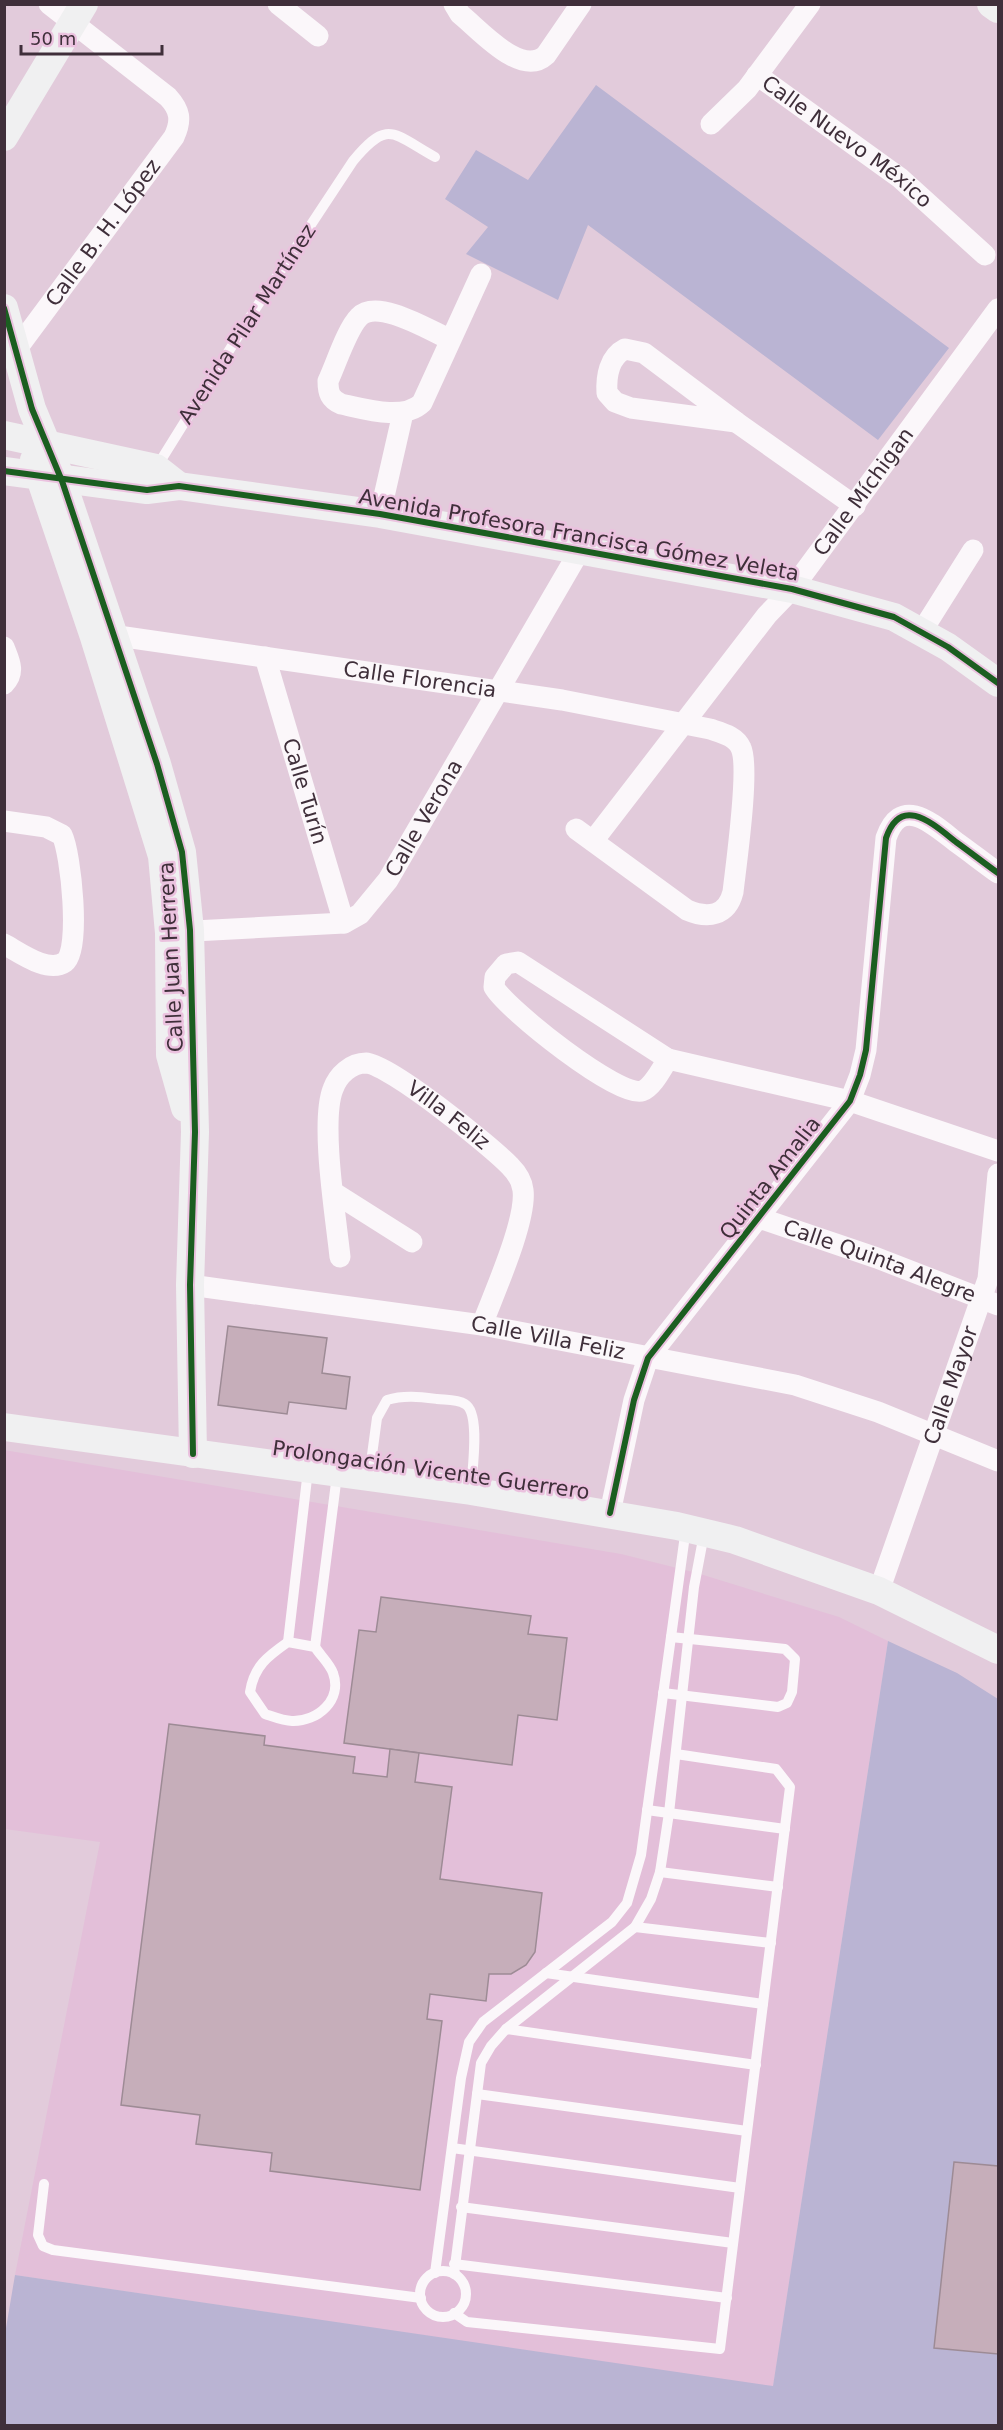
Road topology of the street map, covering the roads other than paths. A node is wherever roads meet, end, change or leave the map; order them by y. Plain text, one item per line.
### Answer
1 (49, 4) edge
2 (278, 4) edge
3 (453, 4) edge
4 (581, 4) edge
5 (810, 4) edge
6 (991, 4) edge
7 (999, 9) edge
8 (79, 14) edge
9 (318, 36) dead end
10 (757, 75) junction
11 (711, 124) dead end
12 (4, 137) edge
13 (435, 157) dead end
14 (985, 255) dead end
15 (481, 274) dead end
16 (4, 308) edge
17 (999, 309) edge
18 (449, 339) junction
19 (16, 350) junction
20 (404, 413) junction
21 (736, 422) junction
22 (26, 440) edge
23 (4, 471) edge
24 (50, 479) junction
25 (152, 479) junction
26 (855, 506) junction
27 (380, 514) junction
28 (580, 550) junction
29 (973, 550) dead end
30 (792, 589) junction
31 (922, 631) junction
32 (103, 636) junction
33 (4, 647) edge
34 (265, 657) junction
35 (7, 681) edge
36 (999, 683) edge
37 (497, 691) junction
38 (683, 724) junction
39 (741, 746) joint
40 (4, 820) edge
41 (999, 873) edge
42 (344, 923) junction
43 (180, 931) junction
44 (4, 944) edge
45 (668, 1059) junction
46 (850, 1101) junction
47 (999, 1151) edge
48 (999, 1174) edge
49 (333, 1192) junction
50 (759, 1218) junction
51 (412, 1242) dead end
52 (340, 1257) dead end
53 (190, 1285) junction
54 (990, 1301) edge
55 (482, 1324) junction
56 (648, 1358) junction
57 (4, 1427) edge
58 (935, 1434) junction
59 (193, 1454) junction
60 (999, 1461) edge
61 (308, 1470) junction
62 (337, 1473) junction
63 (369, 1478) junction
64 (471, 1491) junction
65 (610, 1512) junction
66 (695, 1530) junction
67 (879, 1591) junction
68 (671, 1637) junction
69 (689, 1638) junction
70 (288, 1642) junction
71 (315, 1647) junction
72 (999, 1650) edge
73 (663, 1693) junction
74 (682, 1695) junction
75 (676, 1754) junction
76 (647, 1810) junction
77 (669, 1813) junction
78 (785, 1829) junction
79 (660, 1872) junction
80 (778, 1887) junction
81 (635, 1927) junction
82 (771, 1943) junction
83 (546, 1973) junction
84 (573, 1977) junction
85 (763, 2004) junction
86 (506, 2029) junction
87 (756, 2065) junction
88 (477, 2094) junction
89 (747, 2130) junction
90 (452, 2148) junction
91 (469, 2150) junction
92 (44, 2184) dead end
93 (740, 2188) junction
94 (461, 2207) junction
95 (734, 2243) junction
96 (454, 2269) junction
97 (435, 2273) junction
98 (421, 2298) junction
99 (727, 2298) junction
100 (454, 2313) junction

1 - 8 street
2 - 9 street
3 - 4 street
5 - 10 street
6 - 7 street
8 - 12 street
8 - 19 street, Calle B. H. López
10 - 11 street, Calle Nuevo México
10 - 14 street, Calle Nuevo México
13 - 25 lane, Avenida Pilar Martínez
15 - 18 street
16 - 19 street, Calle Juan Herrera
17 - 26 street, Calle Míchigan
18 - 20 street
18 - 20 street
19 - 22 street, Calle Juan Herrera
20 - 27 street
21 - 21 street
21 - 26 street
22 - 24 street, Calle Juan Herrera
22 - 25 street, Avenida Profesora Francisca Gómez Veleta
23 - 24 street
24 - 25 street
24 - 32 street, Calle Juan Herrera
25 - 27 street, Avenida Profesora Francisca Gómez Veleta
26 - 30 street, Calle Míchigan
27 - 28 street, Avenida Profesora Francisca Gómez Veleta
28 - 30 street, Avenida Profesora Francisca Gómez Veleta
28 - 37 street, Calle Verona
29 - 31 street
30 - 31 street, Avenida Profesora Francisca Gómez Veleta
30 - 38 street, Calle Míchigan
31 - 36 street, Avenida Profesora Francisca Gómez Veleta
32 - 34 street, Calle Florencia
32 - 43 street, Calle Juan Herrera
33 - 35 street
34 - 37 street, Calle Florencia
34 - 42 street, Calle Turín
37 - 38 street, Calle Florencia
37 - 42 street, Calle Verona
38 - 39 street, Calle Florencia
38 - 39 street, Calle Míchigan
40 - 44 street
41 - 46 street, Quinta Amalia
42 - 43 street
43 - 53 street, Calle Juan Herrera
45 - 45 street
45 - 46 street
46 - 47 street
46 - 50 street, Quinta Amalia
48 - 54 street, Calle Mayor
49 - 51 street
49 - 52 street, Villa Feliz
49 - 55 street, Villa Feliz
50 - 54 street, Calle Quinta Alegre
50 - 56 street, Quinta Amalia
53 - 55 street, Calle Villa Feliz
53 - 59 street, Calle Juan Herrera
54 - 58 street, Calle Mayor
55 - 56 street, Calle Villa Feliz
56 - 58 street, Calle Villa Feliz
56 - 65 street, Quinta Amalia
57 - 59 street, Prolongación Vicente Guerrero
58 - 60 street, Calle Villa Feliz
58 - 67 street, Calle Mayor
59 - 61 street, Prolongación Vicente Guerrero
61 - 62 street, Prolongación Vicente Guerrero
61 - 70 lane
62 - 63 street, Prolongación Vicente Guerrero
62 - 71 lane
63 - 64 street, Prolongación Vicente Guerrero
63 - 64 lane
64 - 65 street, Prolongación Vicente Guerrero
65 - 66 street, Prolongación Vicente Guerrero
66 - 67 street, Prolongación Vicente Guerrero
66 - 68 lane
66 - 69 lane
67 - 72 street, Prolongación Vicente Guerrero
68 - 69 lane
68 - 73 lane
69 - 74 lane
69 - 74 lane
70 - 71 lane
70 - 71 lane
73 - 74 lane
73 - 76 lane
74 - 75 lane
75 - 77 lane
75 - 78 lane
76 - 77 lane
76 - 83 lane
77 - 78 lane
77 - 79 lane
78 - 80 lane
79 - 80 lane
79 - 81 lane
80 - 82 lane
81 - 82 lane
81 - 84 lane
82 - 85 lane
83 - 84 lane
83 - 90 lane
84 - 85 lane
84 - 86 lane
85 - 87 lane
86 - 87 lane
86 - 88 lane
87 - 89 lane
88 - 89 lane
88 - 91 lane
89 - 93 lane
90 - 91 lane
90 - 97 lane
91 - 93 lane
91 - 94 lane
92 - 98 lane
93 - 95 lane
94 - 95 lane
94 - 96 lane
95 - 99 lane
96 - 97 lane
96 - 99 lane
96 - 100 lane
97 - 98 lane
98 - 100 lane
99 - 100 lane

